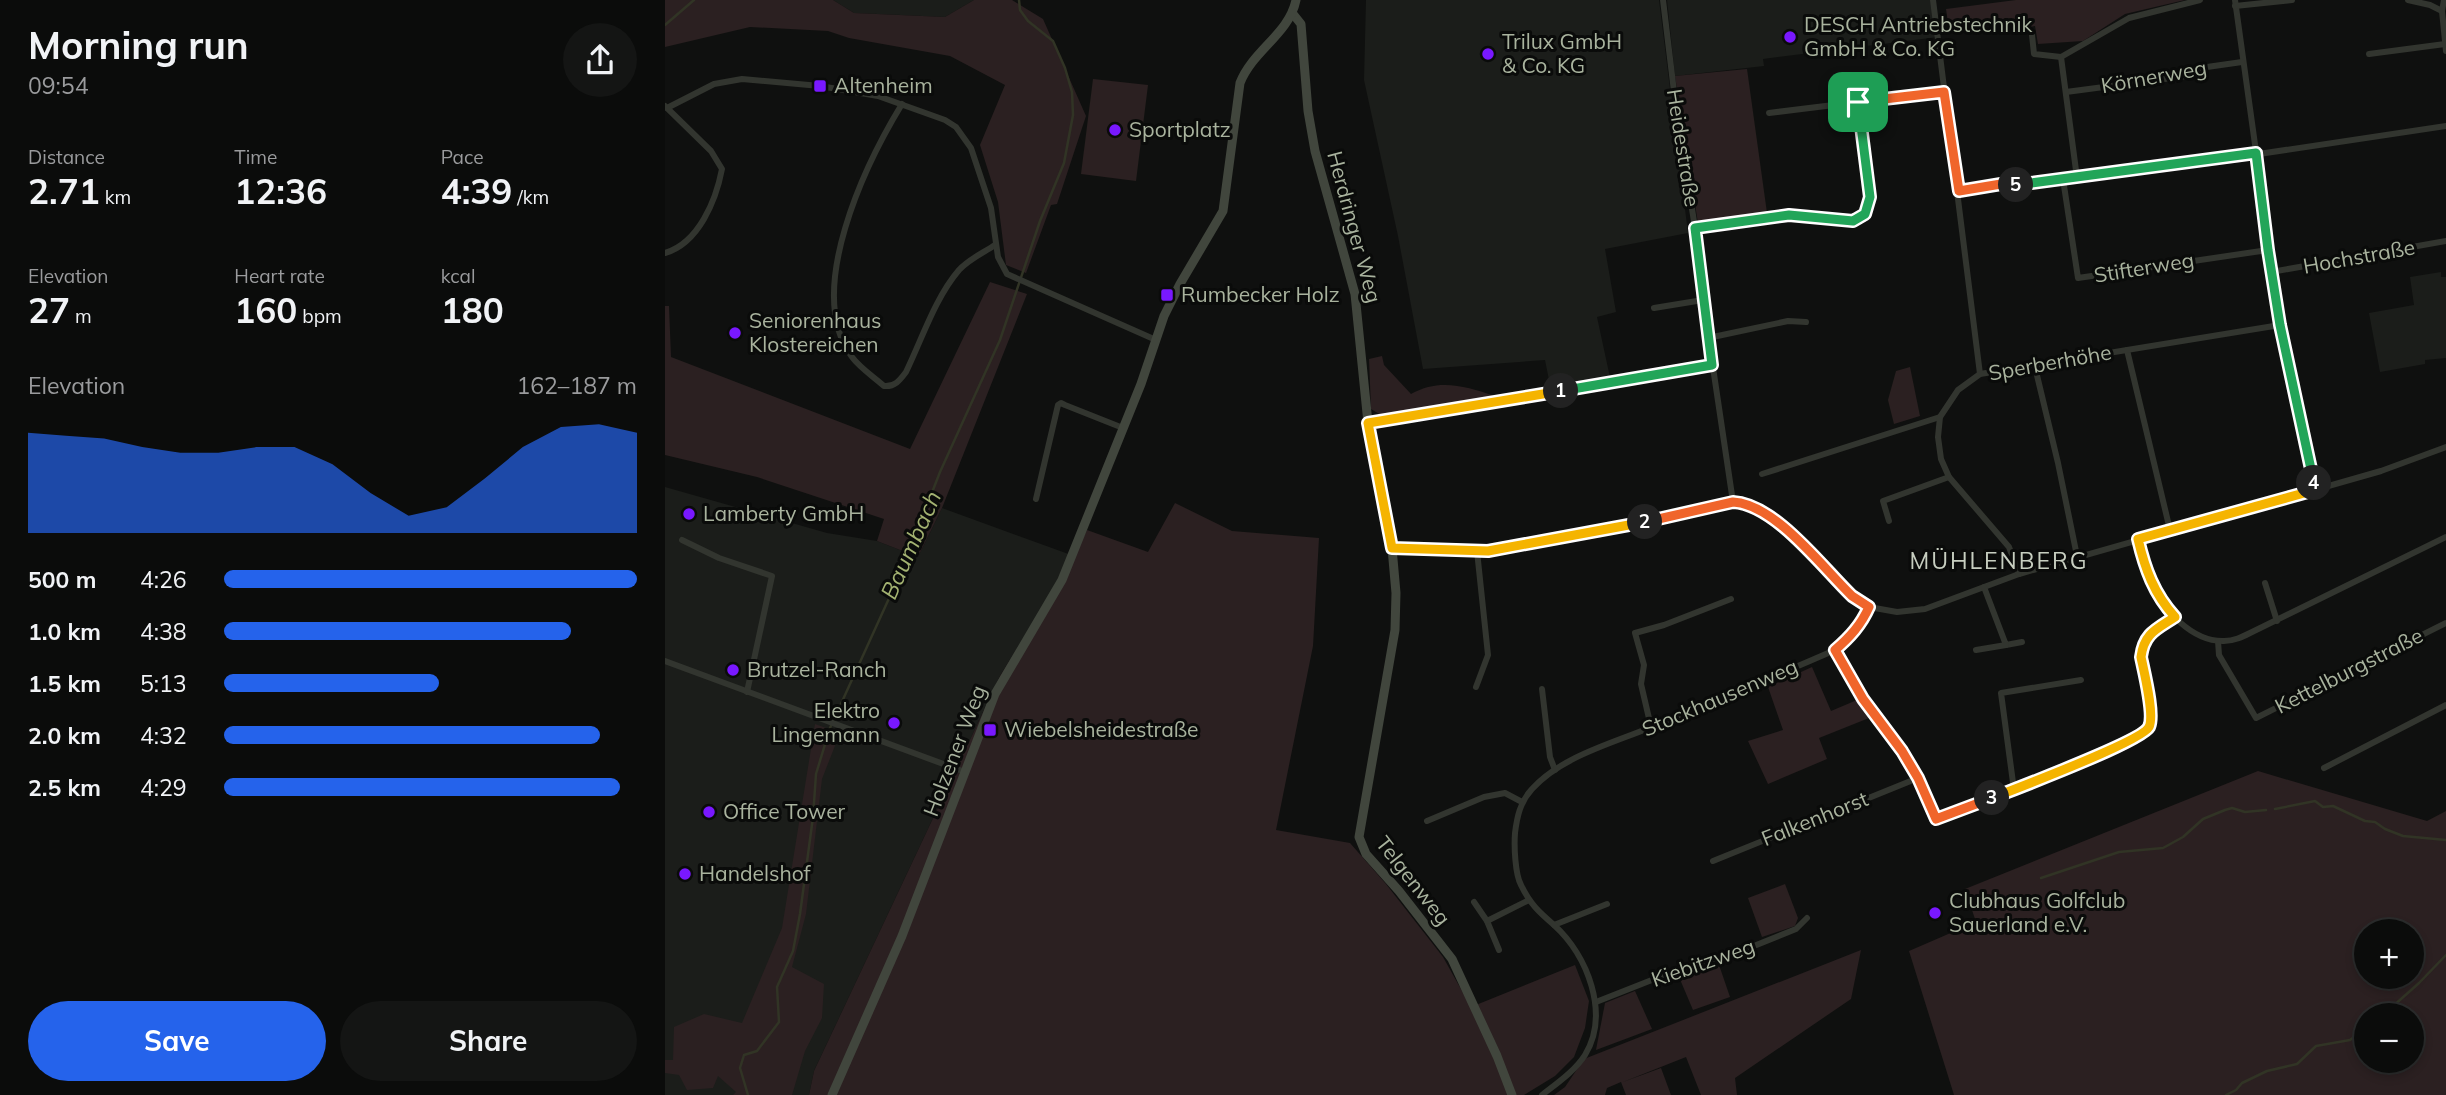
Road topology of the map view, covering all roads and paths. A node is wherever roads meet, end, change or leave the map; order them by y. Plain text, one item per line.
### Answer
1 (1296, 0) edge
2 (1663, 0) edge
3 (1933, 0) edge
4 (2200, 0) edge
5 (2292, 0) edge
6 (2408, 0) edge
7 (2444, 0) edge
8 (2235, 3) edge
9 (2444, 11) edge
10 (1293, 14) junction
11 (2032, 35) dead end
12 (2446, 48) edge
13 (2369, 54) dead end
14 (2061, 57) junction
15 (2242, 62) junction
16 (1944, 92) junction
17 (2066, 92) junction
18 (1858, 102) junction
19 (902, 104) junction
20 (666, 107) edge
21 (1769, 113) dead end
22 (2446, 127) edge
23 (2256, 153) junction
24 (2077, 178) junction
25 (2063, 179) junction
26 (1959, 191) junction
27 (1695, 228) junction
28 (2446, 241) edge
29 (995, 245) junction
30 (2268, 250) junction
31 (665, 253) edge
32 (2271, 272) junction
33 (1703, 300) junction
34 (1654, 308) dead end
35 (1806, 322) dead end
36 (2280, 325) junction
37 (1708, 338) junction
38 (1156, 340) junction
39 (2127, 350) junction
40 (1712, 365) junction
41 (2035, 367) junction
42 (1980, 374) junction
43 (1940, 417) junction
44 (1368, 423) junction
45 (1123, 428) junction
46 (2446, 447) edge
47 (1762, 474) dead end
48 (1949, 477) junction
49 (2315, 490) junction
50 (1036, 499) dead end
51 (1733, 502) junction
52 (1889, 521) dead end
53 (2170, 530) junction
54 (2446, 537) edge
55 (2138, 539) junction
56 (682, 540) dead end
57 (1392, 548) junction
58 (1477, 551) junction
59 (2077, 556) junction
60 (2019, 574) junction
61 (2265, 583) dead end
62 (1984, 587) junction
63 (1731, 599) dead end
64 (1869, 607) junction
65 (2175, 617) junction
66 (2277, 621) junction
67 (2446, 622) edge
68 (2218, 641) junction
69 (2022, 642) dead end
70 (2006, 645) junction
71 (1835, 650) junction
72 (1976, 650) dead end
73 (665, 661) edge
74 (2081, 680) dead end
75 (1476, 687) dead end
76 (1542, 689) dead end
77 (747, 692) junction
78 (2446, 705) edge
79 (1651, 727) junction
80 (2324, 768) dead end
81 (1555, 770) junction
82 (965, 772) junction
83 (1918, 778) junction
84 (2014, 790) junction
85 (1522, 802) junction
86 (1427, 821) dead end
87 (1713, 861) dead end
88 (1529, 900) junction
89 (1473, 902) dead end
90 (1607, 904) dead end
91 (1807, 918) dead end
92 (1487, 921) junction
93 (1554, 925) junction
94 (1499, 950) dead end
95 (1596, 1002) junction
96 (832, 1095) edge
97 (1511, 1095) edge
98 (1542, 1095) edge

1 - 10 main road, Herdringer Weg
2 - 27 street, Heidestraße
3 - 16 street
4 - 14 street
5 - 8 street
6 - 9 street
7 - 9 street
8 - 15 street
9 - 12 street
10 - 38 main road, Holzener Weg
10 - 44 main road, Herdringer Weg
11 - 14 street
12 - 13 street
14 - 17 street
15 - 17 street, Körnerweg
15 - 23 street
16 - 18 street
16 - 26 street
17 - 24 street
18 - 21 street
18 - 27 street
19 - 20 street
19 - 29 street
19 - 29 street
20 - 31 street
22 - 23 street
23 - 24 street
23 - 30 street
24 - 25 street
25 - 26 street
25 - 30 street, Stifterweg
26 - 42 street
27 - 33 street, Heidestraße
28 - 32 street, Hochstraße
29 - 38 street
30 - 32 street
32 - 36 street
33 - 34 street
33 - 37 street, Heidestraße
35 - 37 street
36 - 39 street, Sperberhöhe
36 - 49 street
37 - 40 street, Heidestraße
38 - 45 main road, Holzener Weg
39 - 41 street, Sperberhöhe
39 - 53 street
40 - 44 street
40 - 51 street, Heidestraße
41 - 42 street, Sperberhöhe
41 - 59 street
42 - 43 street, Sperberhöhe
43 - 47 street
43 - 48 street
44 - 57 main road, Herdringer Weg
45 - 50 street
45 - 82 main road, Holzener Weg
46 - 49 street
48 - 52 street
48 - 60 street
49 - 53 street
51 - 58 street
51 - 64 street
53 - 55 street
54 - 66 street
55 - 59 street
55 - 65 street
56 - 77 street
57 - 58 street
57 - 97 main road, Telgenweg
58 - 75 street
59 - 60 street
60 - 62 street
61 - 66 street
62 - 64 street
62 - 70 street
63 - 79 street
64 - 71 street, Stockhausenweg
65 - 68 street
65 - 84 street
66 - 68 street
67 - 68 street, Kettelburgstraße
69 - 70 street
70 - 72 street
71 - 79 street, Stockhausenweg
71 - 83 street
73 - 77 street
74 - 84 street
76 - 81 street
77 - 82 street
78 - 80 street
79 - 81 street, Stockhausenweg
81 - 85 street, Stockhausenweg
82 - 96 main road, Holzener Weg
83 - 84 street
83 - 87 street, Falkenhorst
85 - 86 street
85 - 88 street
88 - 92 street
88 - 93 street
89 - 92 street
90 - 93 street
91 - 95 street, Kiebitzweg
92 - 94 street
93 - 95 street
95 - 98 street

